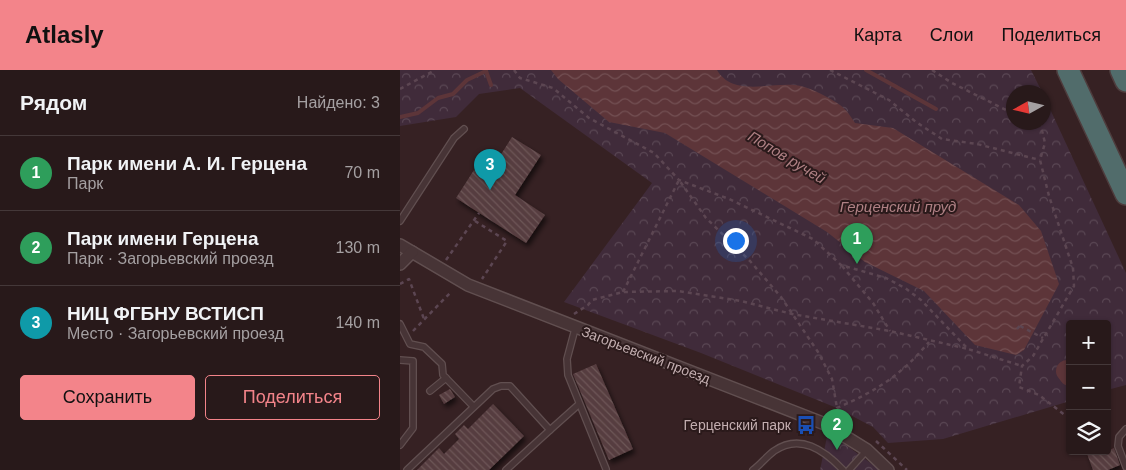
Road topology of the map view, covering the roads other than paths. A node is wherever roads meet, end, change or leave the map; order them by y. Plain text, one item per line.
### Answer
1 (1068, 70) edge
2 (1121, 70) edge
3 (1126, 82) edge
4 (464, 129) dead end
5 (1126, 194) edge
6 (400, 221) edge
7 (400, 245) edge
8 (412, 252) junction
9 (400, 264) edge
10 (400, 324) edge
11 (575, 329) junction
12 (410, 344) junction
13 (410, 351) dead end
14 (400, 360) edge
15 (446, 378) junction
16 (430, 391) dead end
17 (578, 404) junction
18 (473, 406) junction
19 (1126, 429) edge
20 (550, 430) junction
21 (400, 445) edge
22 (867, 450) junction
23 (1126, 467) edge
24 (606, 469) dead end
25 (756, 469) edge
26 (407, 470) edge
27 (506, 470) edge
28 (843, 470) edge
29 (849, 470) edge
30 (888, 470) edge

1 - 5 highway
2 - 3 highway
4 - 6 lane
7 - 8 street, Загорьевский проезд
8 - 9 street
8 - 11 street, Загорьевский проезд
10 - 12 lane
11 - 17 lane
11 - 22 street, Загорьевский проезд
12 - 13 lane
12 - 15 lane
14 - 21 lane
15 - 16 lane
15 - 18 lane
17 - 20 lane
17 - 24 lane
18 - 20 lane
18 - 26 lane
19 - 23 lane
20 - 27 lane
22 - 29 lane
22 - 30 street, Загорьевский проезд
25 - 28 lane

